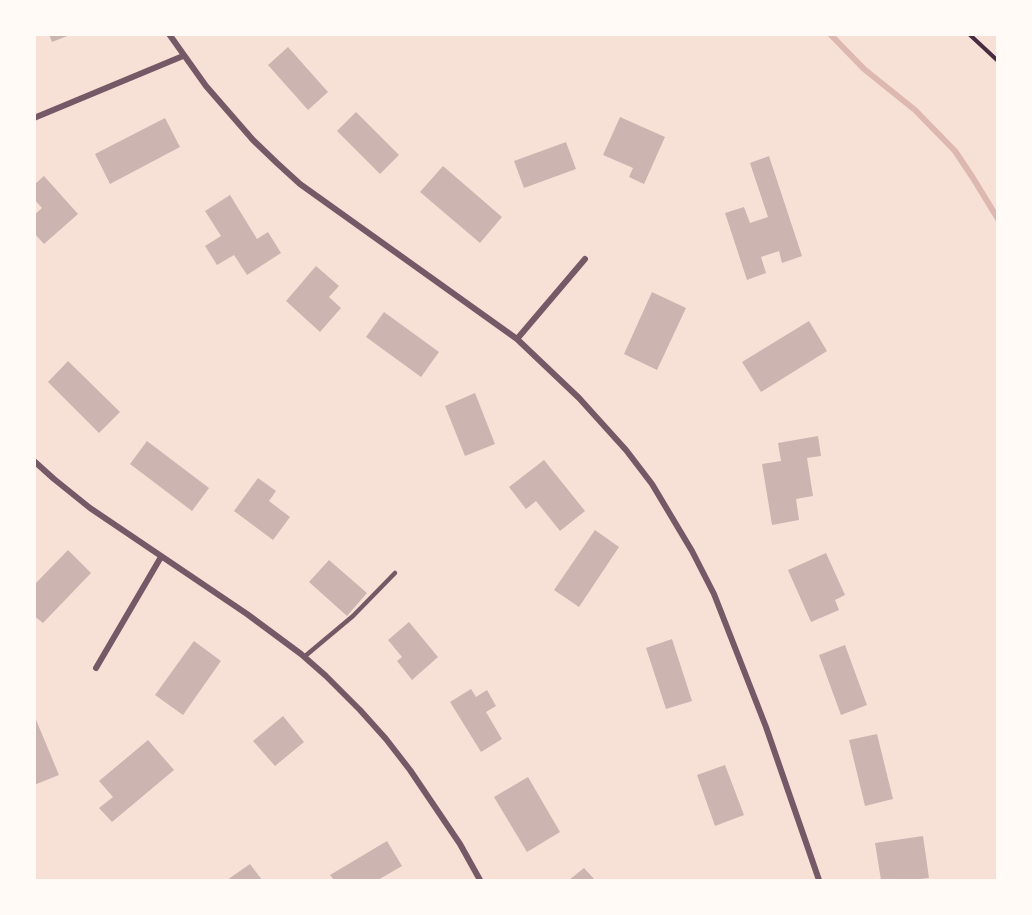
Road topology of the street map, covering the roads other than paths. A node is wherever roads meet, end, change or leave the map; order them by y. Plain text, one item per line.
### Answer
1 (169, 34) edge
2 (183, 56) junction
3 (34, 118) edge
4 (585, 259) dead end
5 (517, 339) junction
6 (34, 461) edge
7 (161, 556) junction
8 (395, 573) dead end
9 (304, 657) junction
10 (96, 668) dead end
11 (480, 880) edge
12 (819, 880) edge

1 - 2 street
2 - 3 street
2 - 5 street
4 - 5 street
5 - 12 street
6 - 7 street
7 - 9 street
7 - 10 street
8 - 9 lane
9 - 11 street

